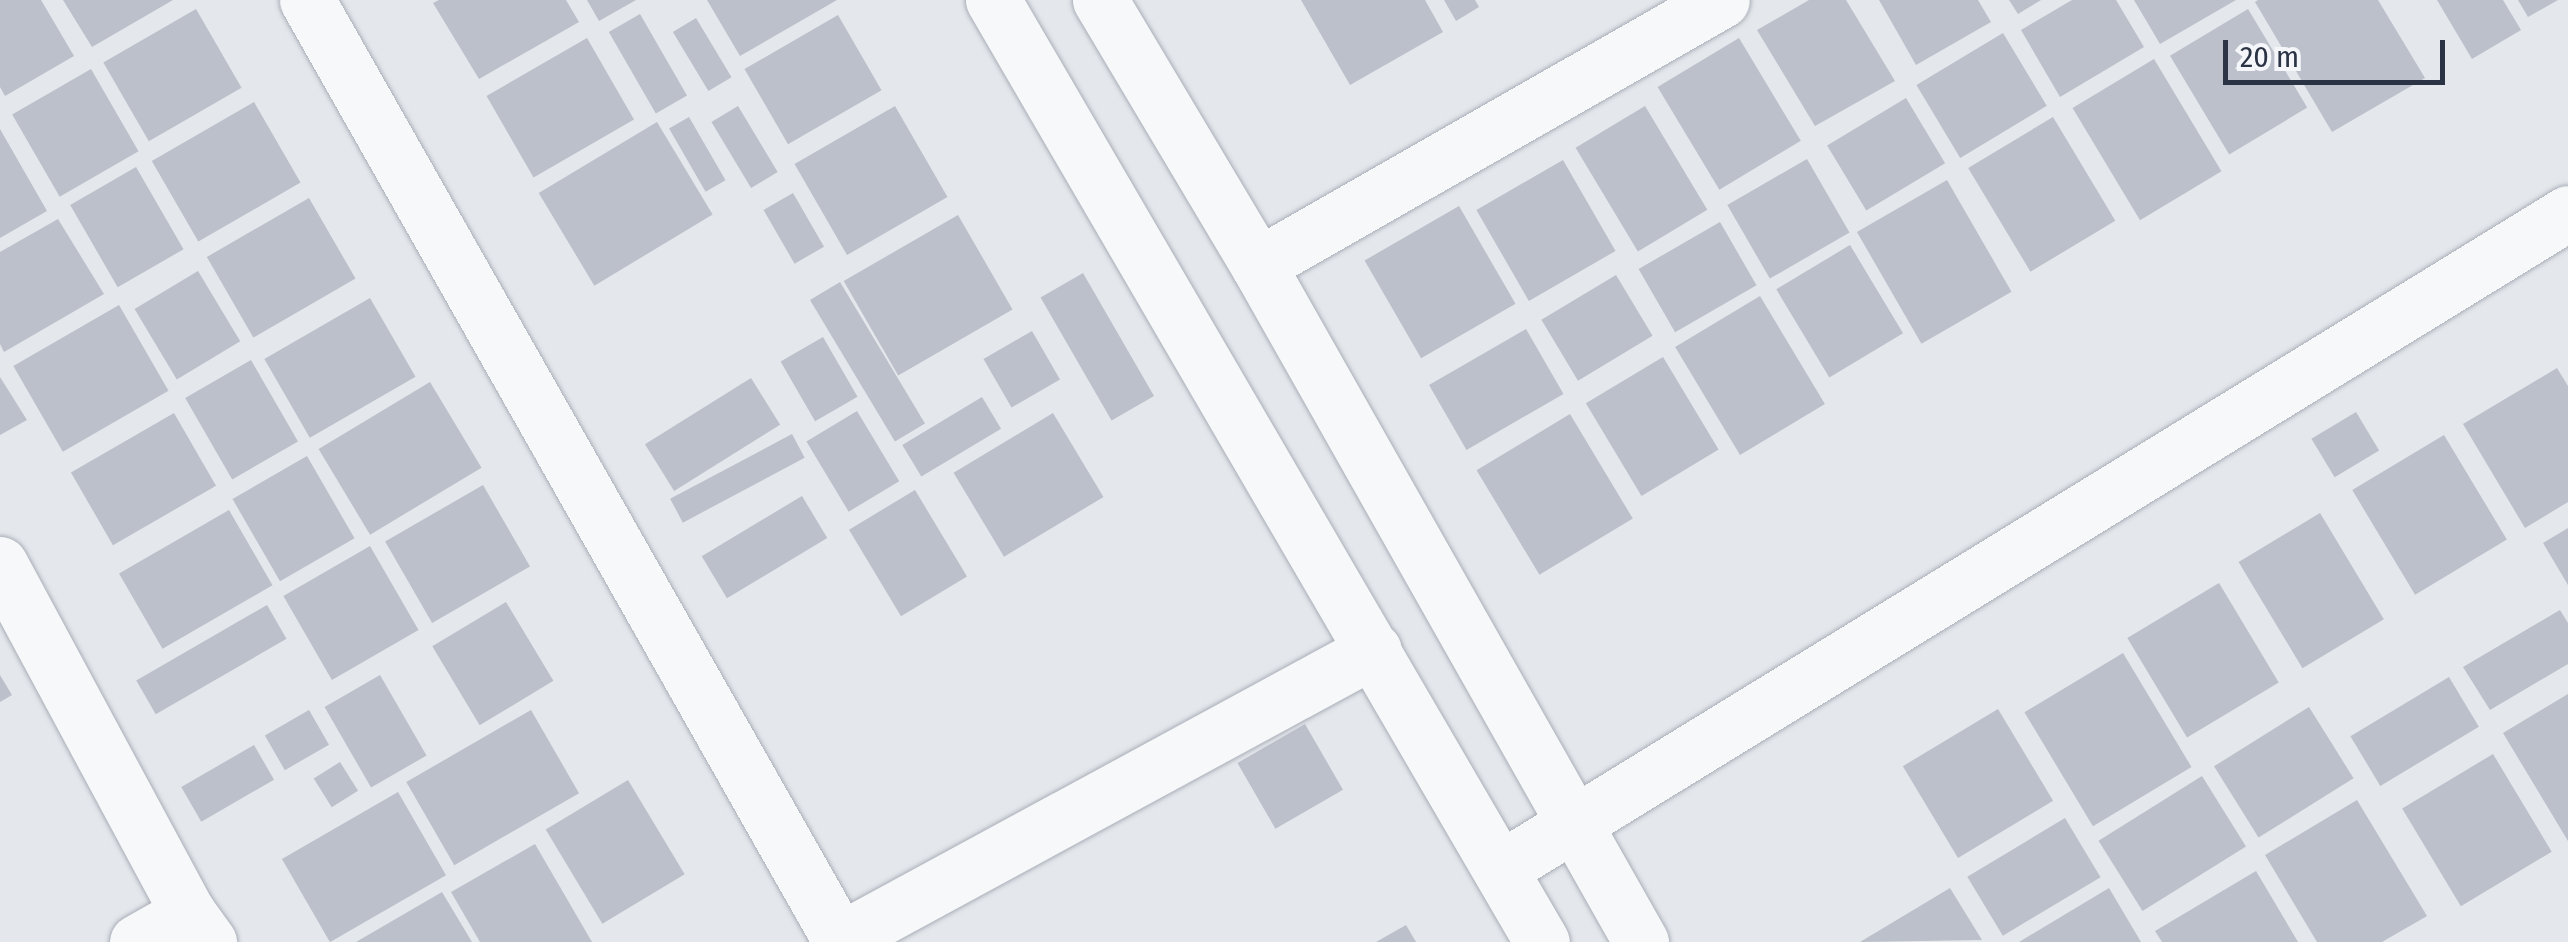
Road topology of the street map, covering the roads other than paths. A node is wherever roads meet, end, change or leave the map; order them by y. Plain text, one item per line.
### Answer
1 (307, 0) edge
2 (994, 0) edge
3 (1100, 0) edge
4 (1722, 0) edge
5 (2568, 212) edge
6 (1258, 265) junction
7 (0, 564) edge
8 (1374, 650) junction
9 (1572, 823) junction
10 (1500, 869) junction
11 (198, 928) edge
12 (838, 941) edge
13 (137, 942) edge
14 (1542, 942) edge
15 (1641, 942) edge

1 - 12 street
2 - 8 street
3 - 6 street
4 - 6 street
5 - 9 street
6 - 9 street
7 - 11 street
8 - 10 street
8 - 12 street
9 - 10 street
9 - 15 street
10 - 14 street
11 - 13 street

